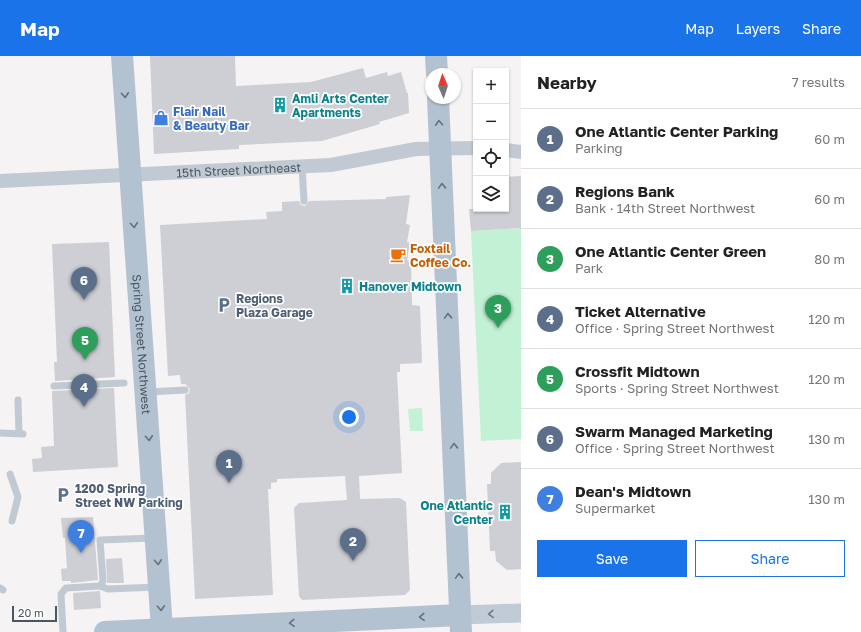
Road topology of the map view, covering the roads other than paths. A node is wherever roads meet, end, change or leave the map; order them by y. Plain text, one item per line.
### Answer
1 (122, 56) edge
2 (436, 56) edge
3 (437, 68) edge
4 (438, 104) edge
5 (473, 148) edge
6 (441, 149) junction
7 (509, 150) edge
8 (521, 152) edge
9 (302, 166) junction
10 (130, 174) junction
11 (0, 181) edge
12 (304, 201) dead end
13 (124, 383) dead end
14 (54, 386) dead end
15 (185, 390) dead end
16 (146, 392) junction
17 (18, 400) dead end
18 (0, 433) edge
19 (10, 474) dead end
20 (12, 521) dead end
21 (156, 538) junction
22 (100, 586) junction
23 (159, 587) junction
24 (521, 613) edge
25 (461, 623) edge
26 (162, 631) edge
27 (62, 632) edge
28 (105, 632) edge

1 -> 10 main road, Spring Street Northwest
2 - 3 main road
6 -> 4 main road
5 - 6 street, 15th Street Northeast
6 - 9 street, 15th Street Northeast
25 -> 6 main road
7 - 8 street
9 - 10 street, 15th Street Northeast
9 - 12 lane
10 - 11 street, 15th Street Northeast
10 -> 16 main road, Spring Street Northwest
13 - 14 lane
15 - 16 lane
16 -> 21 main road, Spring Street Northwest
17 - 18 lane
19 - 20 lane
21 - 22 lane
21 -> 23 main road, Spring Street Northwest
22 - 23 lane
22 - 27 lane
23 -> 26 main road, Spring Street Northwest
24 -> 25 main road
25 -> 26 main road
26 - 28 main road

